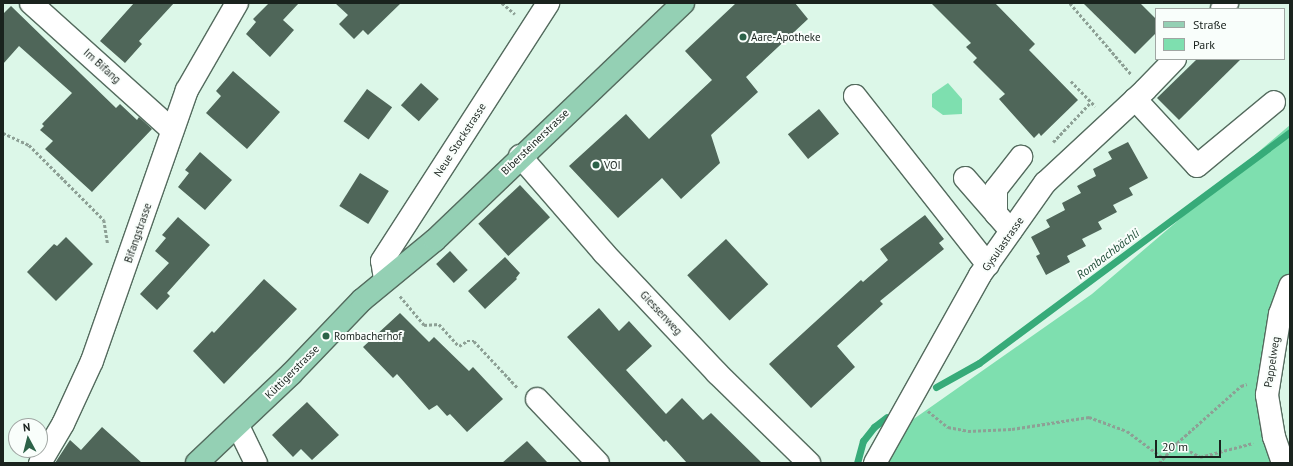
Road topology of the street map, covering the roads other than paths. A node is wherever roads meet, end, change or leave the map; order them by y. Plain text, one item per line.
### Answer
1 (31, 3) edge
2 (237, 3) edge
3 (548, 3) edge
4 (683, 3) edge
5 (1174, 60) edge
6 (1140, 95) junction
7 (855, 96) dead end
8 (1274, 102) dead end
9 (172, 130) junction
10 (520, 156) junction
11 (1021, 157) dead end
12 (965, 178) dead end
13 (996, 214) junction
14 (1011, 231) junction
15 (988, 265) junction
16 (385, 279) junction
17 (1290, 286) edge
18 (537, 398) road end
19 (238, 426) junction
20 (40, 463) edge
21 (198, 463) edge
22 (256, 463) edge
23 (598, 463) edge
24 (809, 463) edge
25 (875, 463) edge
26 (1283, 463) edge

1 - 9 street, Im Bifang
2 - 9 street, Bifangstrasse
3 - 16 street, Neue Stockstrasse
4 - 10 main road, Bibersteinerstrasse
5 - 6 street, Gysulastrasse
6 - 8 street
6 - 14 street, Gysulastrasse
7 - 15 street
9 - 20 street, Bifangstrasse
10 - 16 main road, Bibersteinerstrasse
10 - 24 street, Giessenweg
11 - 13 street
12 - 13 street
13 - 14 street
14 - 15 street, Gysulastrasse
15 - 25 street, Gysulastrasse
16 - 19 main road, Küttigerstrasse
17 - 26 street, Pappelweg
18 - 23 street
19 - 21 main road, Küttigerstrasse
19 - 22 street

